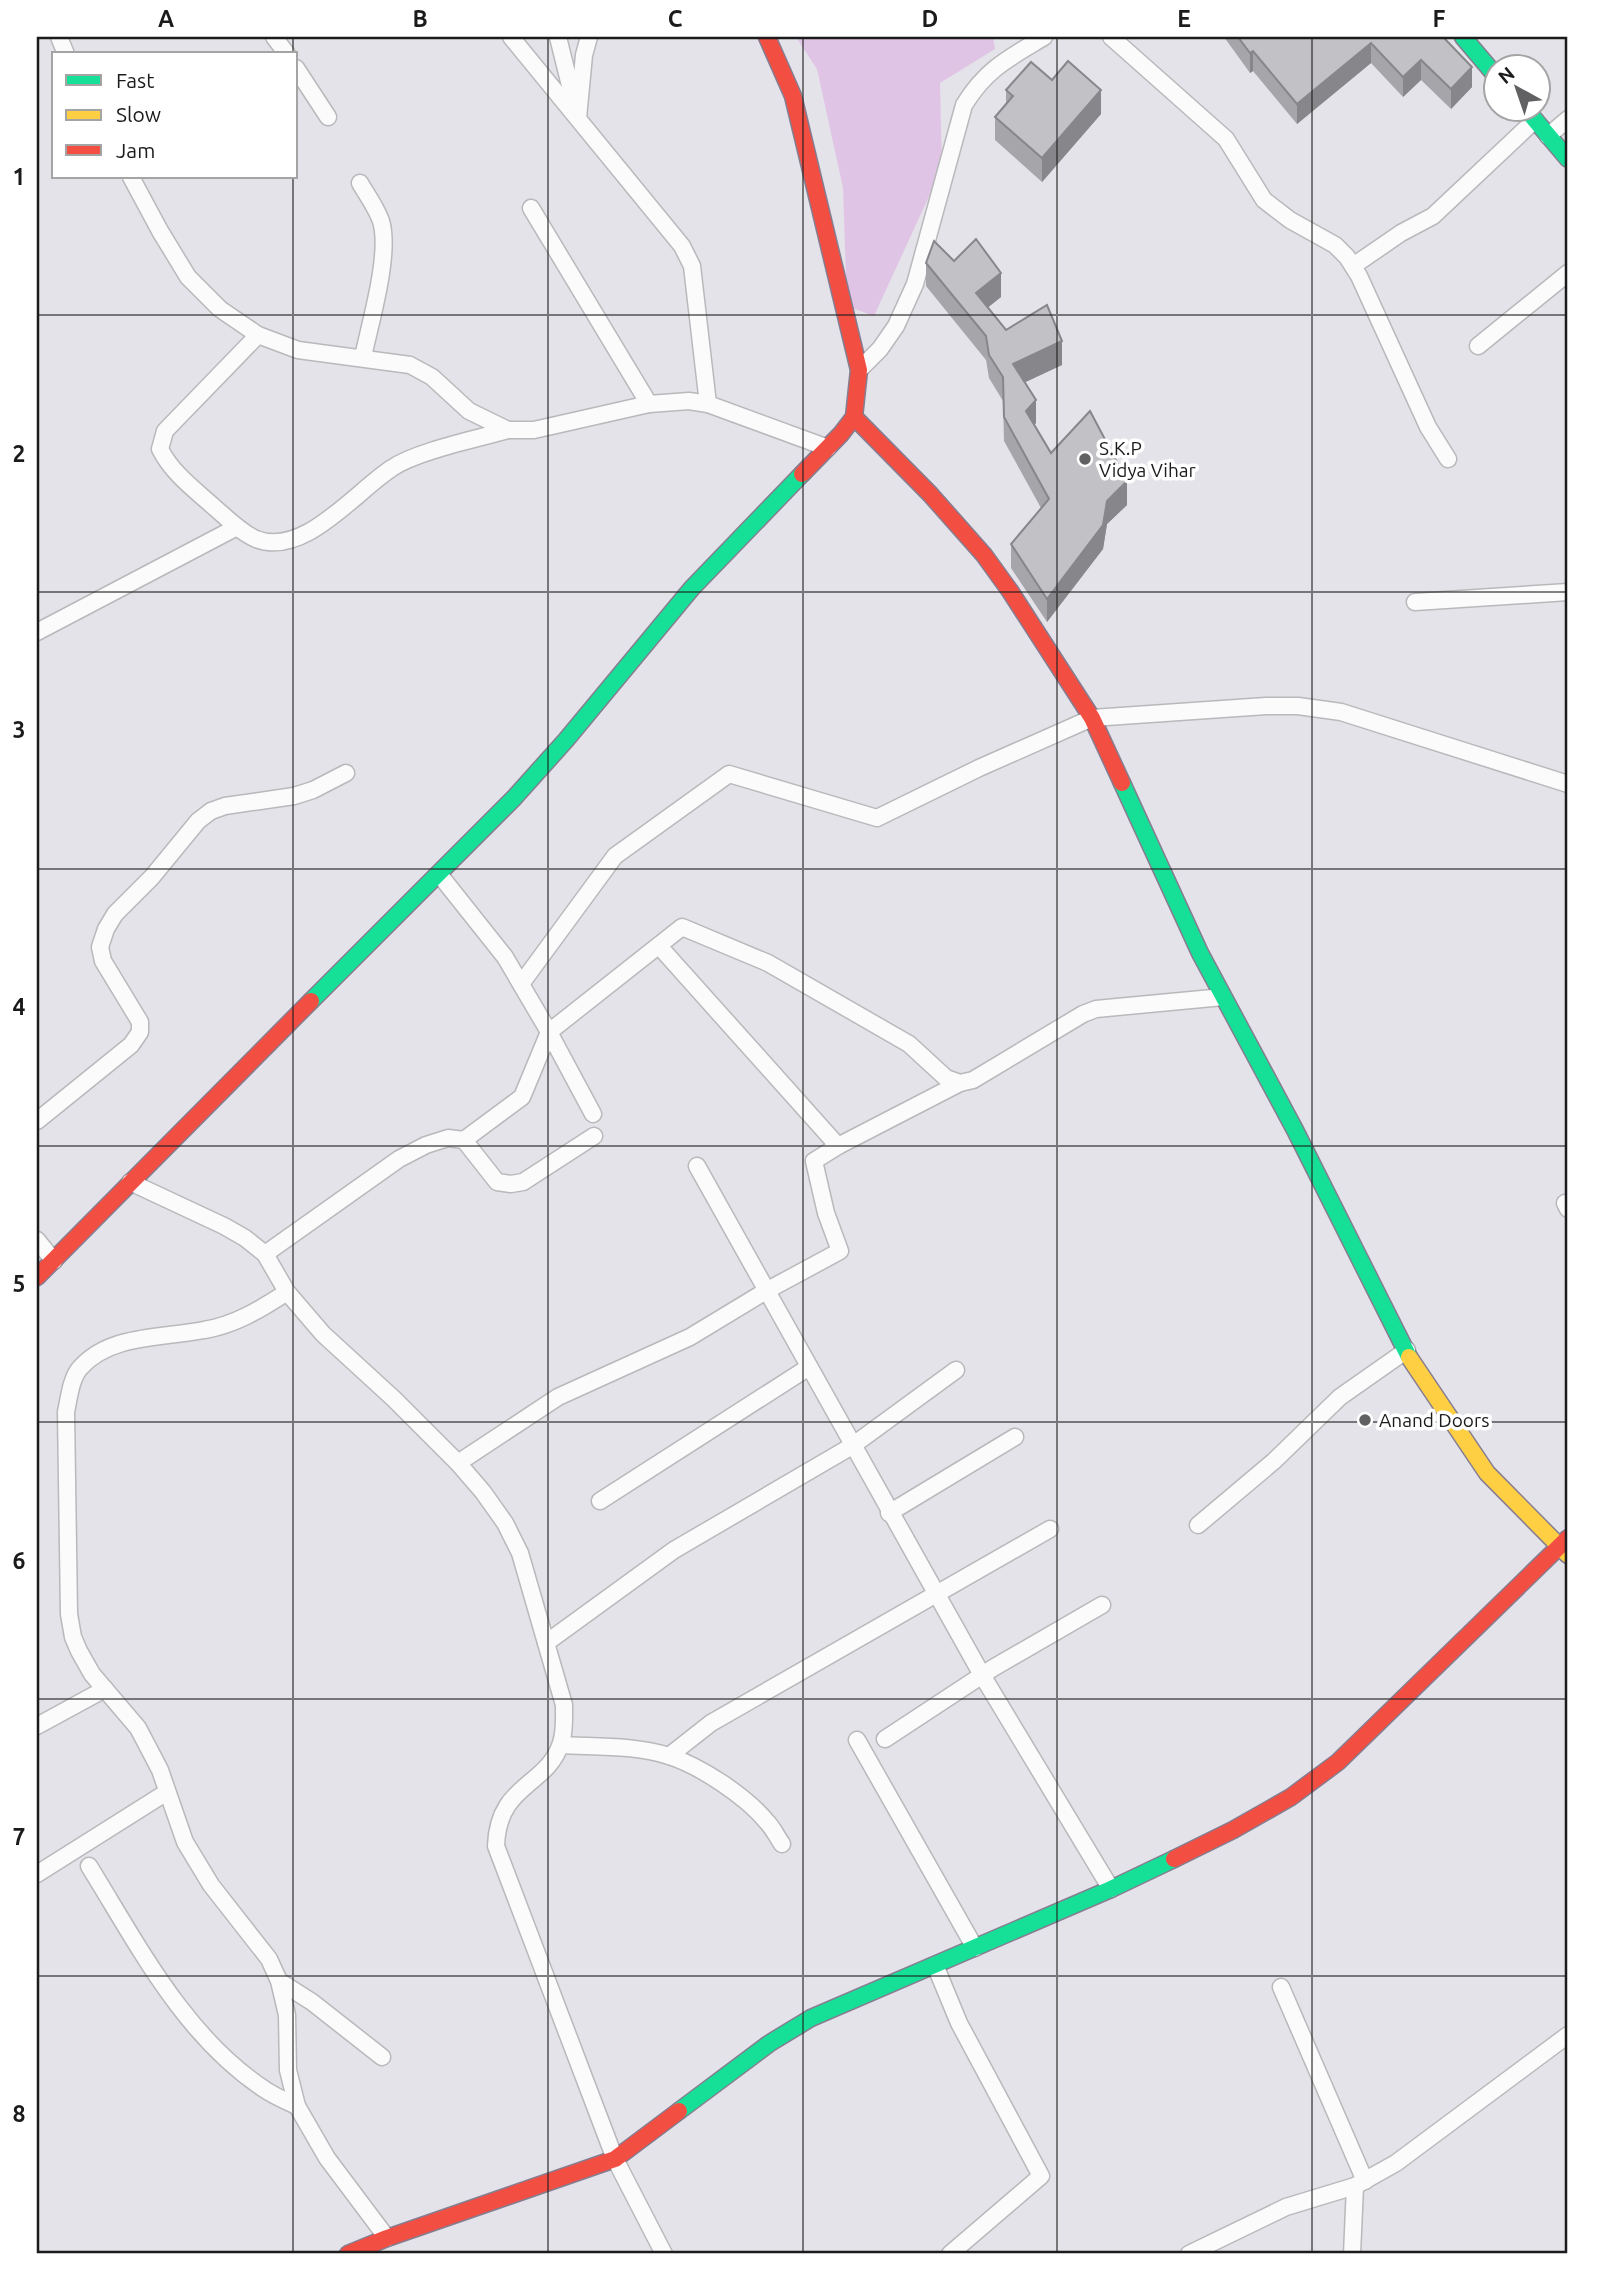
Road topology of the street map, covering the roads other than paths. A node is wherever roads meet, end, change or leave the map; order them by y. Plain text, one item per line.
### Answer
1 (274, 37) edge
2 (511, 37) edge
3 (558, 37) edge
4 (589, 37) edge
5 (767, 37) edge
6 (1044, 37) edge
7 (1111, 37) edge
8 (1463, 37) edge
9 (285, 52) edge
10 (1482, 59) edge
11 (298, 71) edge
12 (328, 117) dead end
13 (578, 118) junction
14 (1568, 120) edge
15 (1522, 122) edge
16 (1537, 122) edge
17 (1548, 136) junction
18 (1568, 159) edge
19 (132, 178) edge
20 (360, 183) dead end
21 (531, 208) dead end
22 (1353, 266) junction
23 (1568, 273) edge
24 (258, 335) junction
25 (1478, 346) dead end
26 (363, 358) junction
27 (859, 370) junction
28 (649, 404) junction
29 (708, 404) junction
30 (853, 417) junction
31 (508, 430) junction
32 (828, 448) junction
33 (1448, 458) dead end
34 (237, 527) junction
35 (1568, 592) edge
36 (1415, 602) dead end
37 (37, 632) edge
38 (1092, 718) junction
39 (346, 773) dead end
40 (1568, 784) edge
41 (439, 874) junction
42 (659, 946) junction
43 (521, 984) junction
44 (1223, 997) junction
45 (550, 1032) junction
46 (960, 1083) junction
47 (593, 1114) dead end
48 (37, 1121) edge
49 (594, 1136) dead end
50 (464, 1140) junction
51 (838, 1146) junction
52 (697, 1166) dead end
53 (130, 1182) junction
54 (37, 1240) edge
55 (265, 1254) junction
56 (54, 1261) junction
57 (37, 1277) edge
58 (766, 1291) junction
59 (287, 1292) junction
60 (1406, 1350) junction
61 (808, 1367) junction
62 (956, 1370) dead end
63 (1015, 1437) dead end
64 (852, 1446) junction
65 (458, 1463) junction
66 (600, 1501) dead end
67 (890, 1513) junction
68 (1198, 1525) dead end
69 (1049, 1529) dead end
70 (1565, 1547) edge
71 (935, 1593) junction
72 (1102, 1605) dead end
73 (546, 1643) junction
74 (982, 1675) junction
75 (105, 1689) junction
76 (37, 1726) edge
77 (885, 1739) dead end
78 (857, 1740) dead end
79 (561, 1745) junction
80 (669, 1756) junction
81 (167, 1792) junction
82 (782, 1844) dead end
83 (89, 1866) dead end
84 (37, 1874) edge
85 (1111, 1889) junction
86 (975, 1948) junction
87 (935, 1965) junction
88 (279, 1981) junction
89 (1281, 1987) dead end
90 (1568, 2035) edge
91 (382, 2057) dead end
92 (298, 2106) junction
93 (614, 2159) junction
94 (1360, 2183) junction
95 (387, 2238) junction
96 (352, 2253) edge
97 (664, 2254) edge
98 (950, 2254) edge
99 (1189, 2254) edge
100 (1352, 2254) edge

1 - 9 street
2 - 13 street
3 - 13 street
4 - 13 street
5 - 27 street
6 - 27 street
7 - 22 street
8 - 10 street
11 - 12 street
13 - 29 street
14 - 17 street
15 - 22 street
16 - 17 street
17 - 18 street
19 - 24 street
20 - 26 street
21 - 28 street
22 - 33 street
23 - 25 street
24 - 26 street
24 - 34 street
26 - 31 street
27 - 30 street
28 - 29 street
28 - 31 street
29 - 32 street
30 - 32 street
30 - 38 street
31 - 34 street
32 - 41 street
34 - 37 street
35 - 36 street
38 - 40 street
38 - 43 street
38 - 44 street
39 - 48 street
41 - 43 street
41 - 53 street
42 - 45 street
42 - 46 street
42 - 51 street
43 - 45 street
44 - 46 street
44 - 60 street
45 - 47 street
45 - 50 street
46 - 51 street
49 - 50 street
50 - 55 street
51 - 58 street
52 - 58 street
53 - 55 street
53 - 56 street
54 - 56 street
55 - 59 street
56 - 57 street
58 - 61 street
58 - 65 street
59 - 65 street
59 - 75 street
60 - 68 street
60 - 70 street
61 - 64 street
61 - 66 street
62 - 64 street
63 - 67 street
64 - 67 street
64 - 73 street
65 - 73 street
67 - 71 street
69 - 71 street
70 - 85 street
71 - 74 street
71 - 80 street
72 - 74 street
73 - 79 street
74 - 77 street
74 - 85 street
75 - 76 street
75 - 81 street
78 - 86 street
79 - 80 street
79 - 93 street
80 - 82 street
81 - 84 street
81 - 88 street
83 - 92 street
85 - 86 street
86 - 87 street
87 - 93 street
87 - 98 street
88 - 91 street
88 - 92 street
89 - 94 street
90 - 94 street
92 - 95 street
93 - 95 street
93 - 97 street
94 - 99 street
94 - 100 street
95 - 96 street

